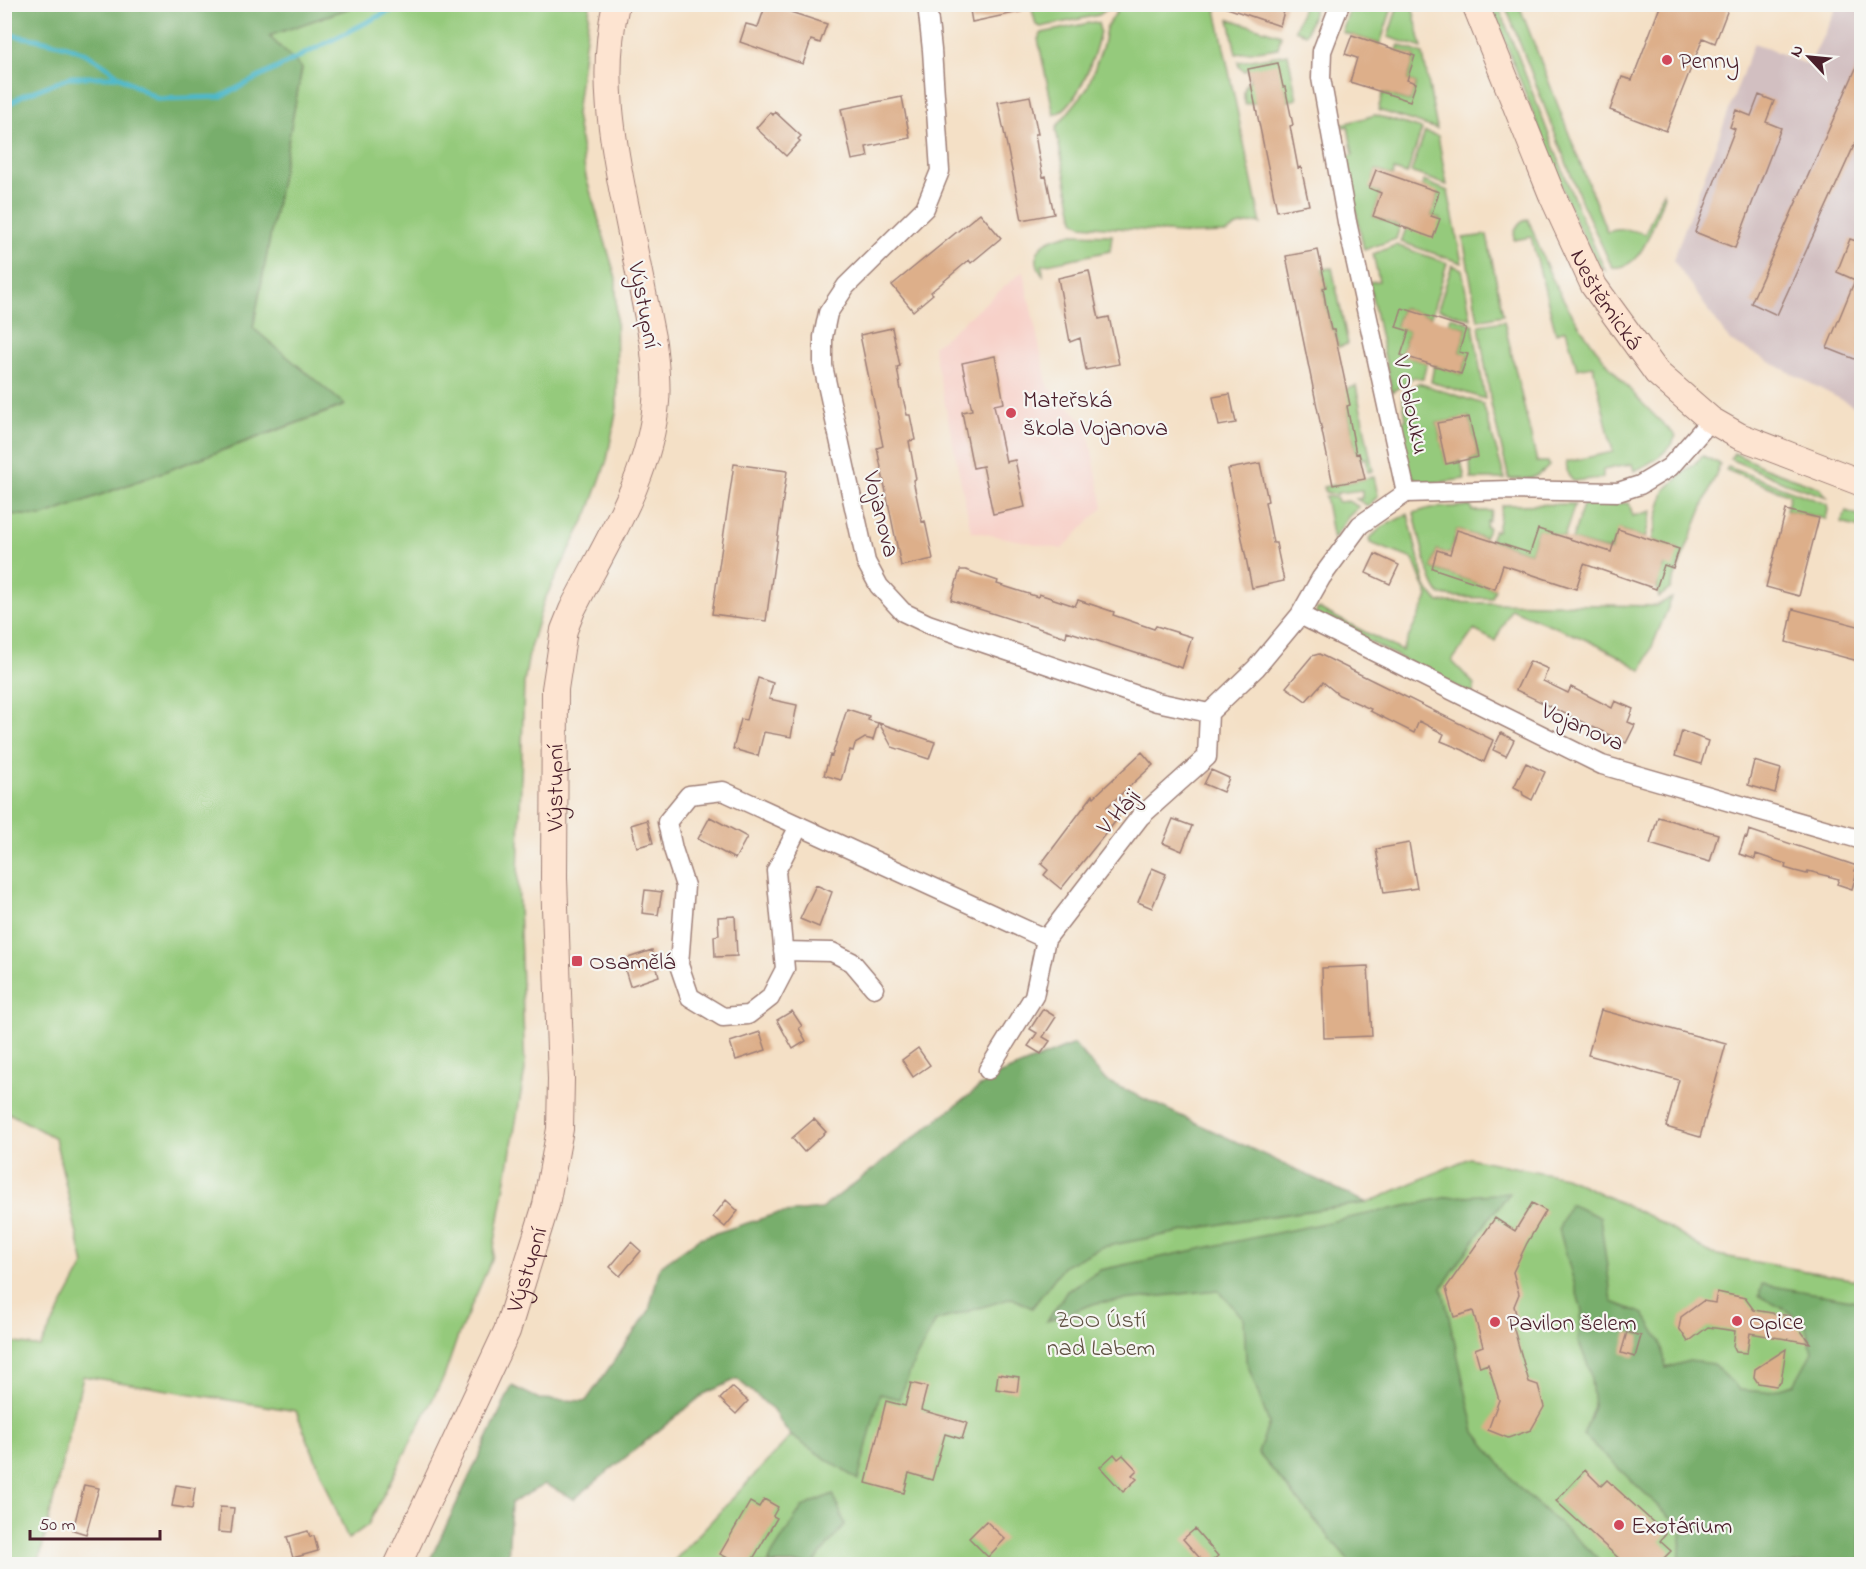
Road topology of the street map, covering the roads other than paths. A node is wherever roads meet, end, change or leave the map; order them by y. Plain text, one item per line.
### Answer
1 (616, 4) edge
2 (927, 4) edge
3 (1340, 4) edge
4 (1475, 4) edge
5 (1711, 420) junction
6 (1862, 483) edge
7 (1406, 493) junction
8 (1300, 615) junction
9 (1209, 713) junction
10 (799, 826) junction
11 (1862, 840) edge
12 (1046, 939) junction
13 (783, 951) junction
14 (874, 988) dead end
15 (988, 1070) dead end
16 (398, 1564) edge

1 - 16 street, Výstupní
2 - 9 street, Vojanova
3 - 7 street, V Oblouku
4 - 5 street, Neštěmická
5 - 6 street, Neštěmická
5 - 7 street, V Oblouku
7 - 8 street
8 - 9 street
8 - 11 street, Vojanova
9 - 12 street, V Háji
10 - 12 street
10 - 13 street
10 - 13 street
12 - 15 street, V Háji
13 - 14 street

